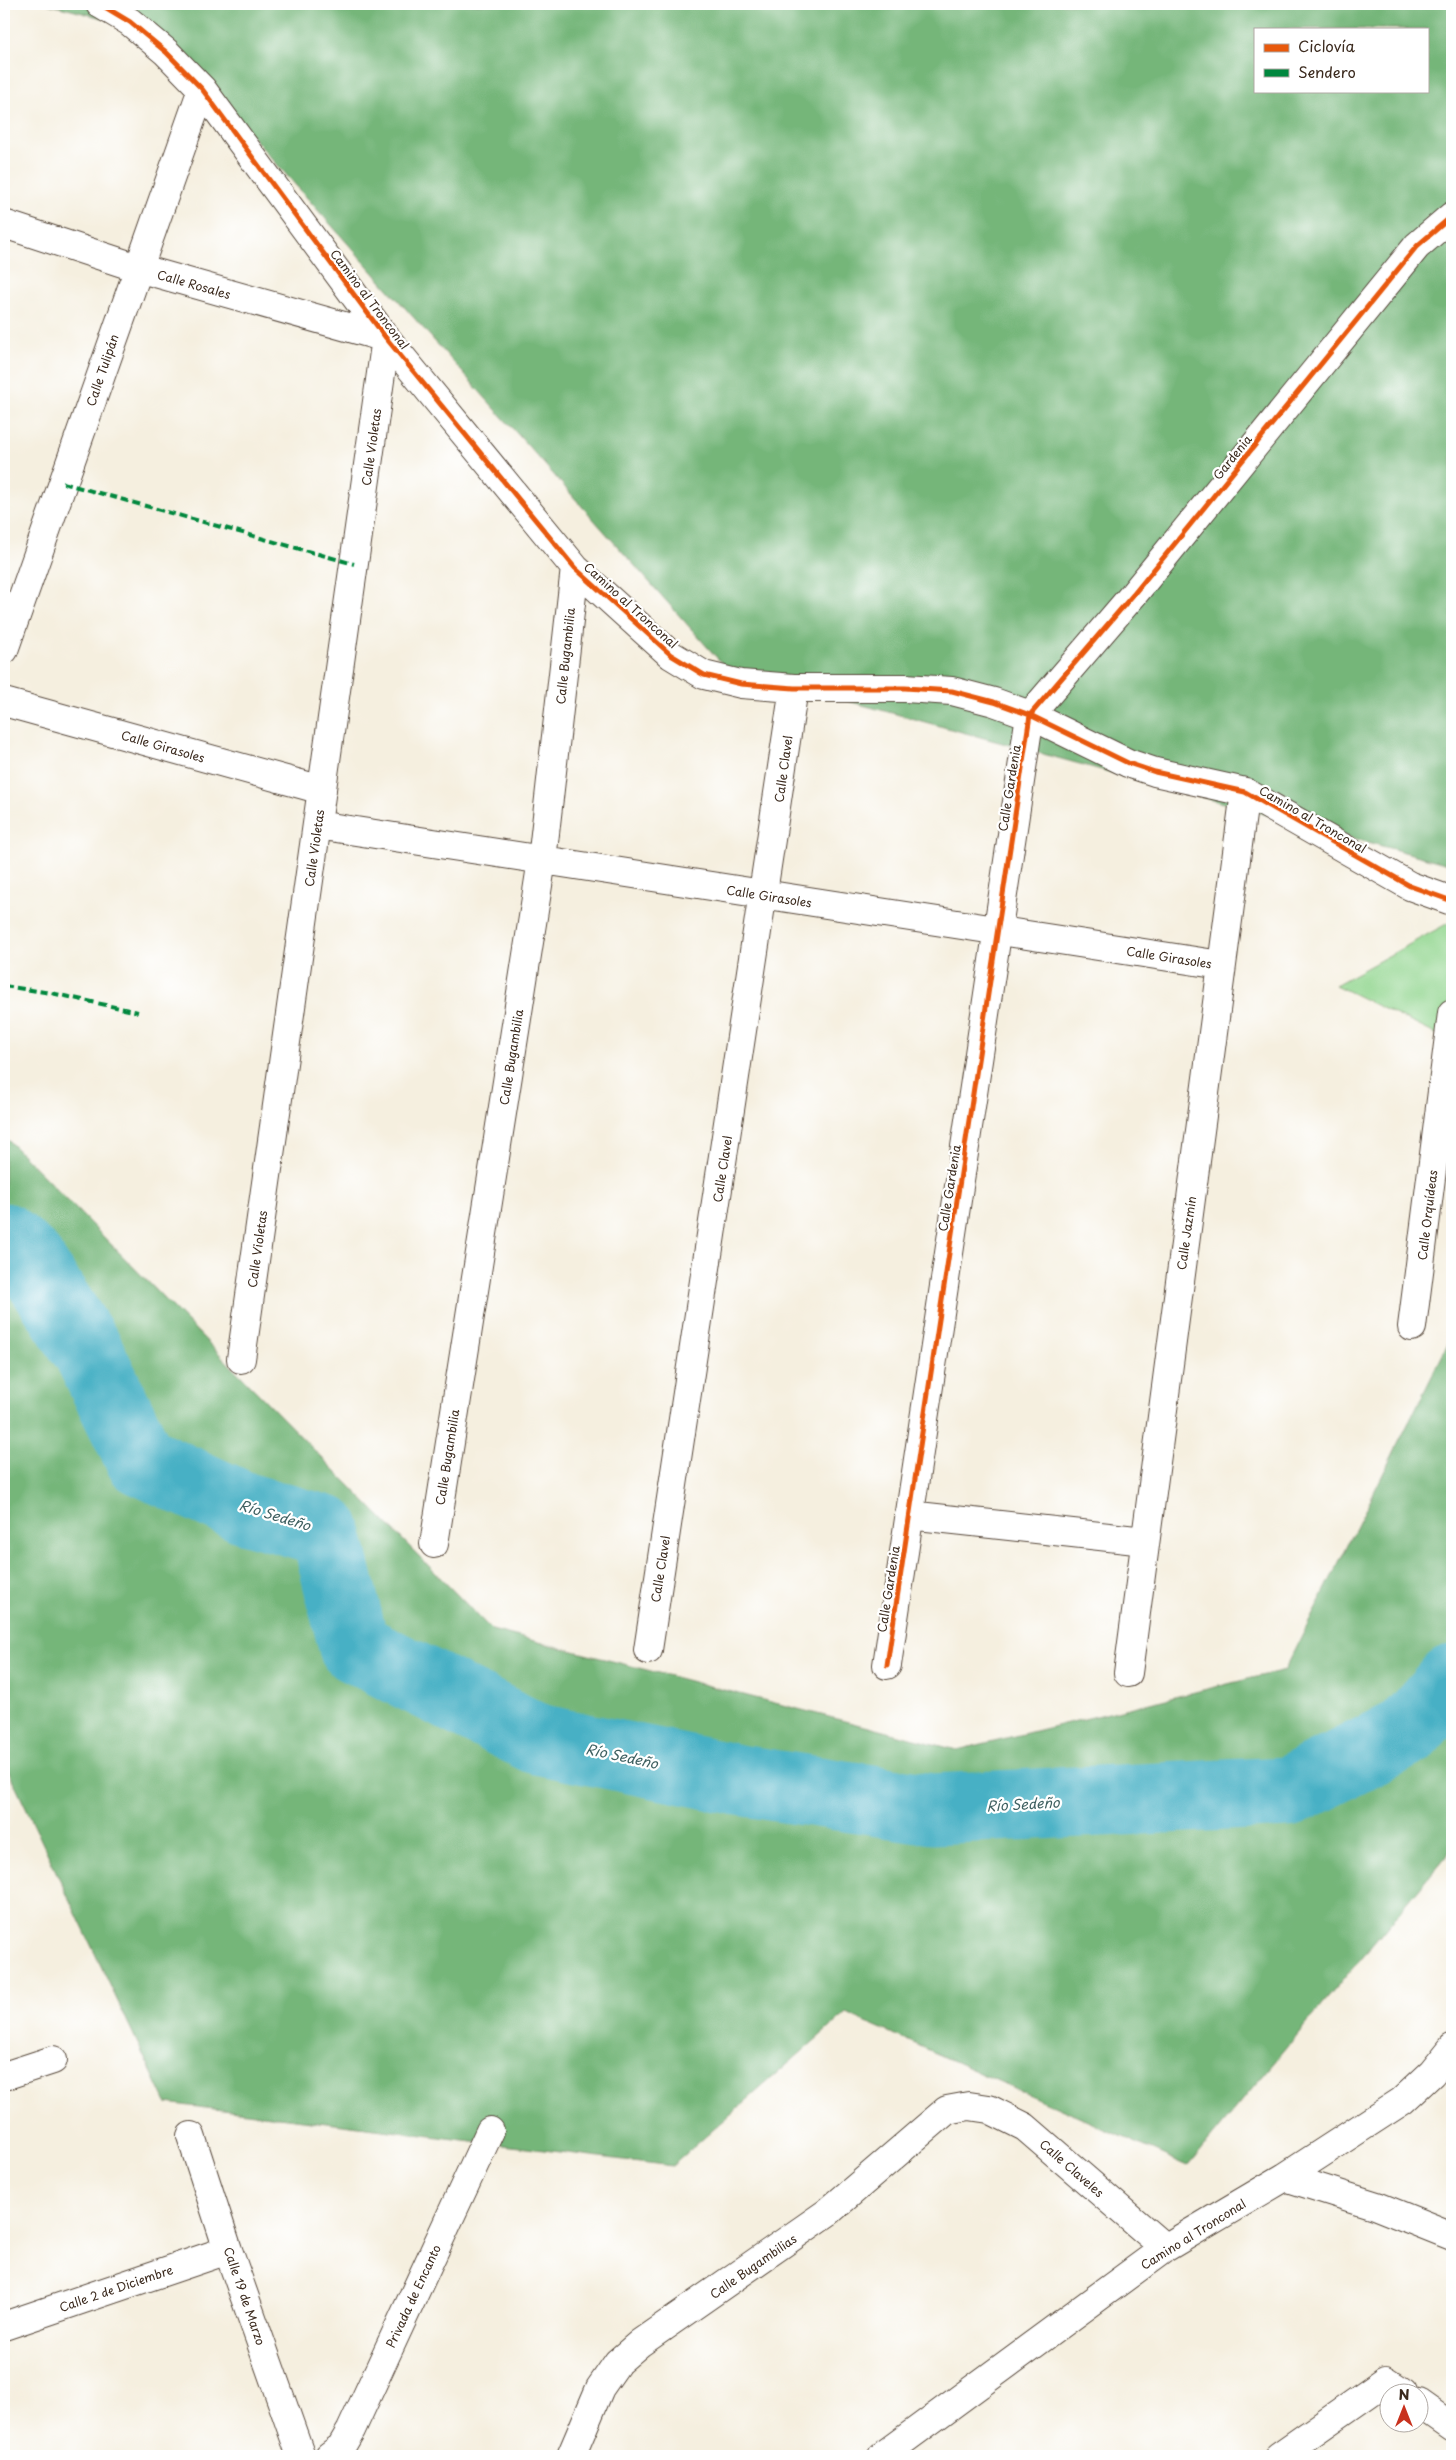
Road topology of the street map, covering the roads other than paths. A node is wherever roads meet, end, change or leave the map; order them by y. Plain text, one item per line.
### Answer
1 (100, 4) edge
2 (202, 89) junction
3 (1452, 216) edge
4 (4, 224) edge
5 (138, 268) junction
6 (386, 338) junction
7 (575, 568) junction
8 (4, 650) edge
9 (794, 688) junction
10 (4, 702) edge
11 (1030, 715) junction
12 (322, 790) junction
13 (1245, 792) junction
14 (317, 825) junction
15 (542, 860) junction
16 (764, 895) junction
17 (1452, 901) edge
18 (998, 929) junction
19 (1221, 965) junction
20 (1452, 1013) edge
21 (1412, 1326) dead end
22 (241, 1359) dead end
23 (909, 1515) junction
24 (1145, 1540) junction
25 (434, 1544) dead end
26 (648, 1650) dead end
27 (887, 1665) dead end
28 (1128, 1673) dead end
29 (1452, 2048) edge
30 (53, 2060) dead end
31 (4, 2076) edge
32 (968, 2106) joint
33 (490, 2131) dead end
34 (191, 2136) dead end
35 (1285, 2177) junction
36 (1452, 2236) edge
37 (1165, 2248) junction
38 (228, 2250) junction
39 (4, 2326) edge
40 (1378, 2397) edge
41 (1428, 2410) edge
42 (1452, 2427) edge
43 (301, 2456) edge
44 (329, 2456) edge
45 (571, 2456) edge
46 (882, 2456) edge
47 (1279, 2456) edge

1 - 2 street, Camino al Tronconal
2 - 5 street, Calle Tulipán
2 - 6 street, Camino al Tronconal
3 - 11 street, Gardenia
4 - 5 street, Calle Rosales
5 - 6 street, Calle Rosales
5 - 8 street, Calle Tulipán
6 - 7 street, Camino al Tronconal
6 - 12 street, Calle Violetas
7 - 9 street, Camino al Tronconal
7 - 15 street, Calle Bugambilia
9 - 11 street, Camino al Tronconal
9 - 16 street, Calle Clavel
10 - 12 street, Calle Girasoles
11 - 13 street, Camino al Tronconal
11 - 18 street, Calle Gardenia
12 - 14 street, Calle Violetas
13 - 17 street, Camino al Tronconal
13 - 19 street, Calle Jazmín
14 - 15 street, Calle Girasoles
14 - 22 street, Calle Violetas
15 - 16 street, Calle Girasoles
15 - 25 street, Calle Bugambilia
16 - 18 street, Calle Girasoles
16 - 26 street, Calle Clavel
18 - 19 street, Calle Girasoles
18 - 23 street, Calle Gardenia
19 - 24 street, Calle Jazmín
20 - 21 street, Calle Orquídeas
23 - 24 street
23 - 27 street, Calle Gardenia
24 - 28 street, Calle Jazmín
29 - 35 street, Camino al Tronconal
30 - 31 street
32 - 37 street, Calle Claveles
32 - 45 street, Calle Bugambilias
33 - 44 street, Privada de Encanto
34 - 38 street, Calle 19 de Marzo
35 - 36 street
35 - 37 street, Camino al Tronconal
37 - 46 street, Camino al Tronconal
38 - 39 street, Calle 2 de Diciembre
38 - 43 street, Calle 19 de Marzo
40 - 47 street
41 - 42 street

